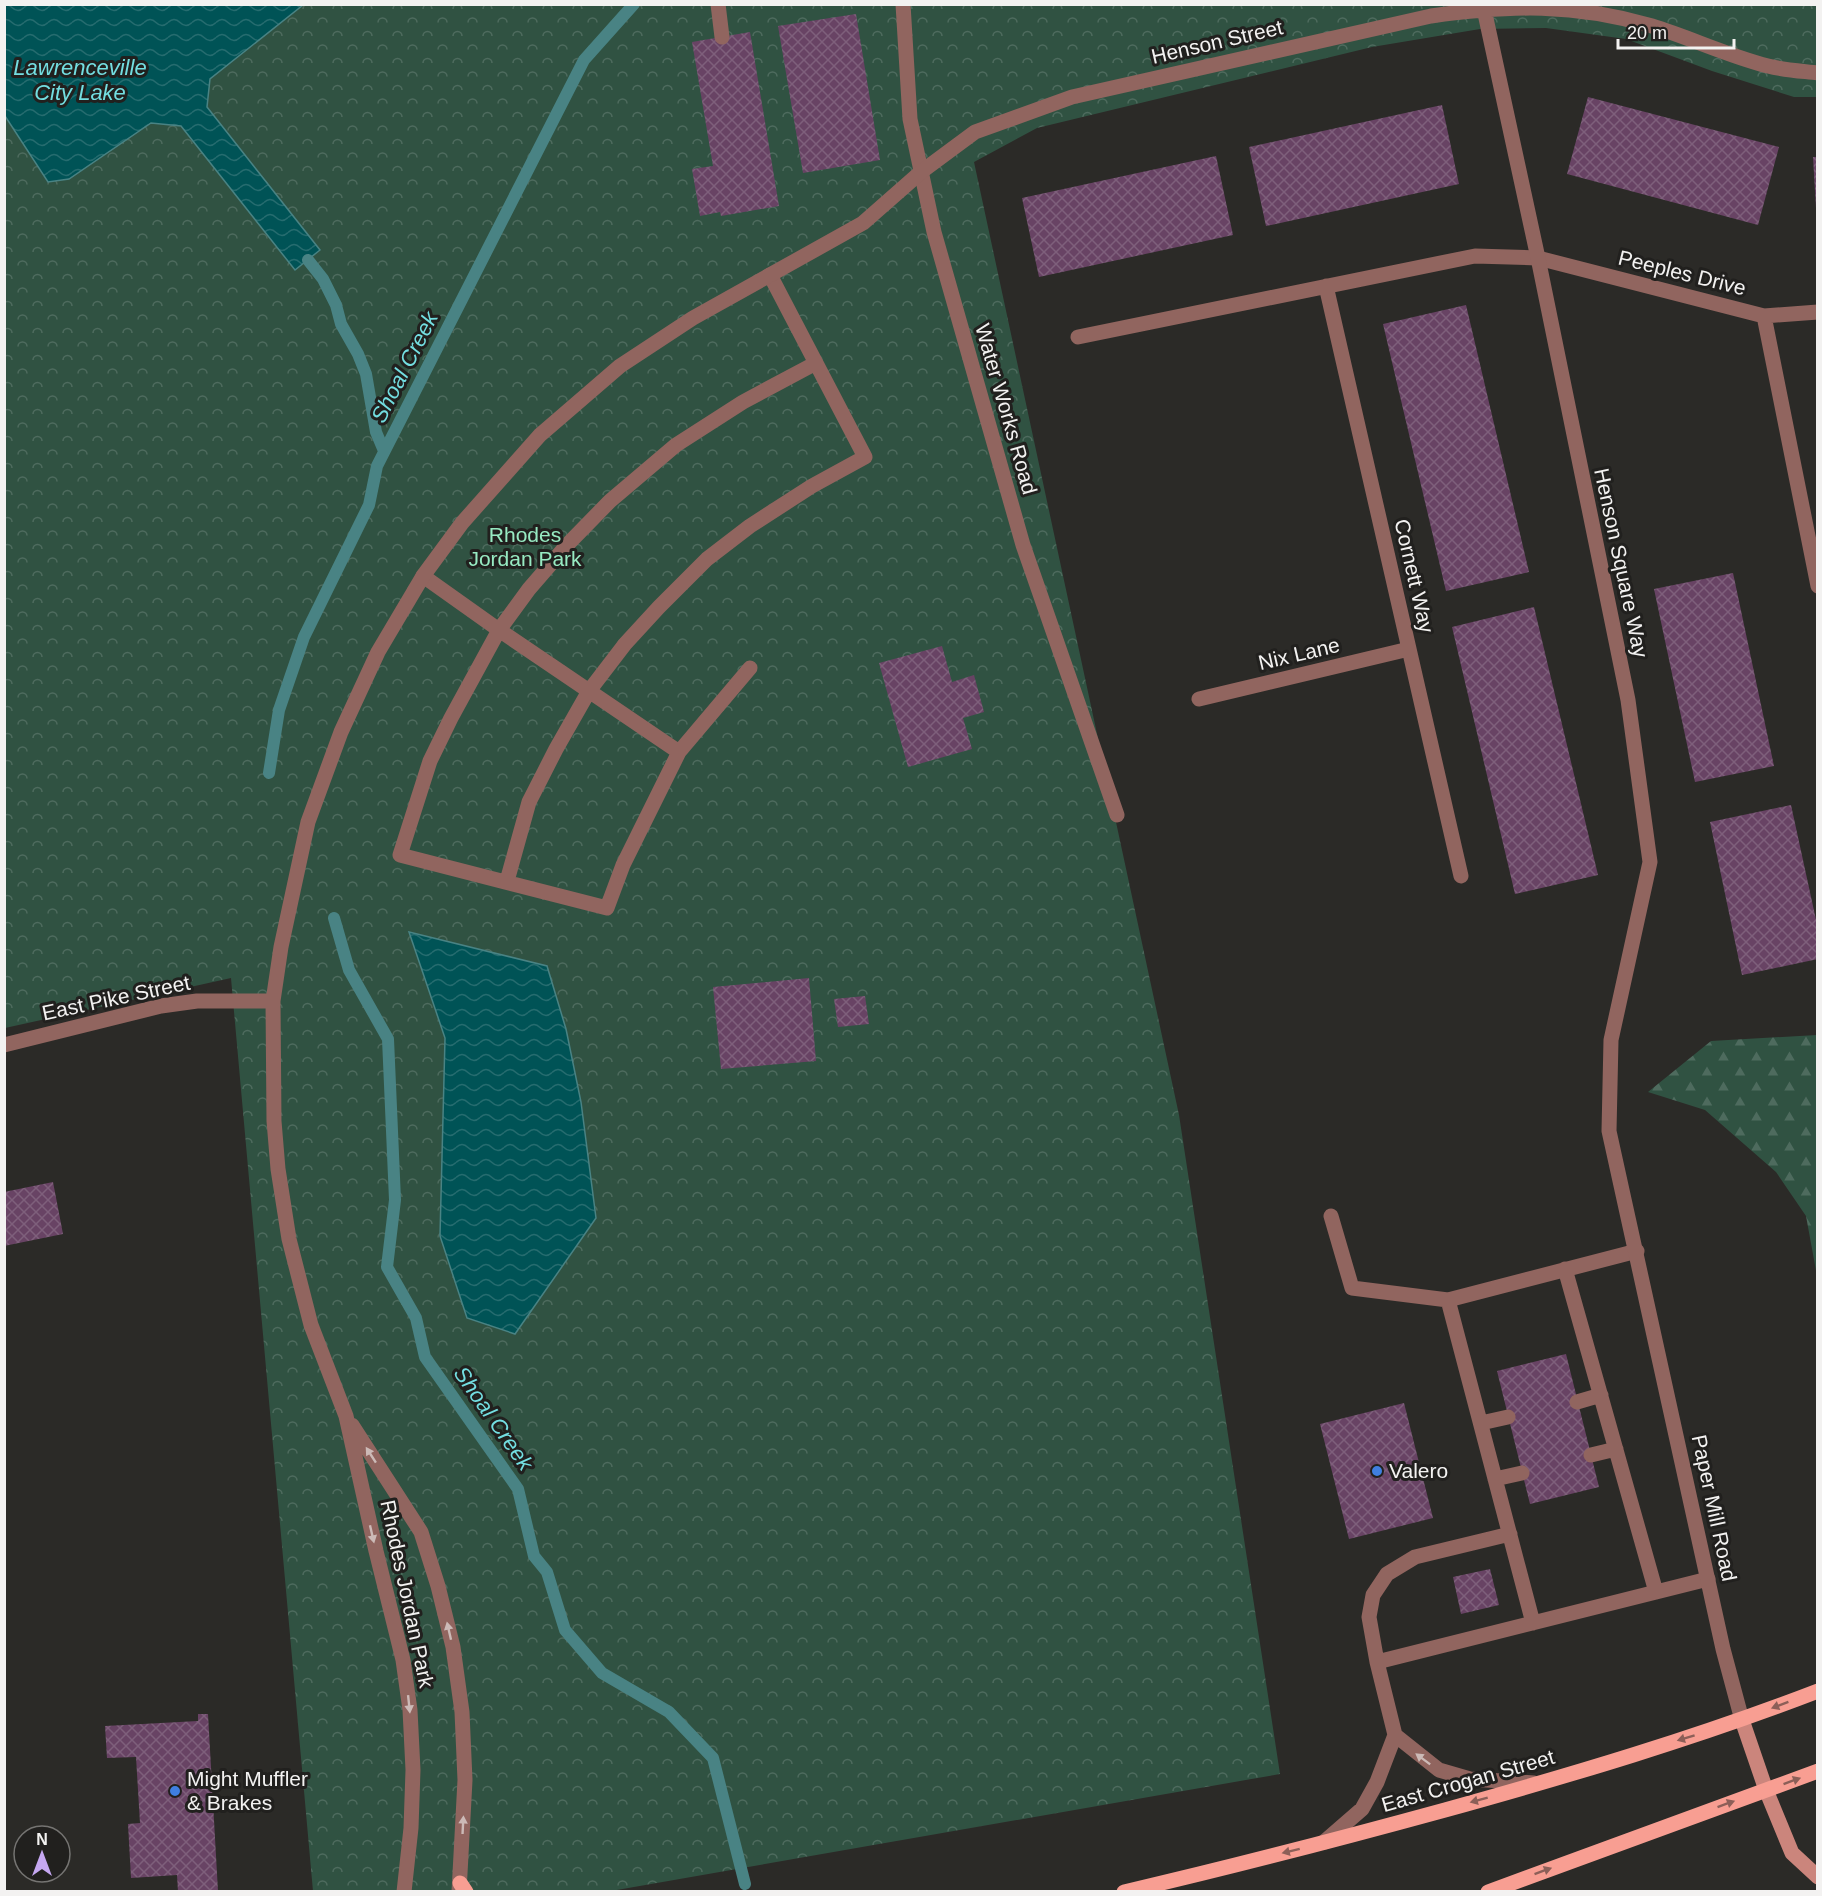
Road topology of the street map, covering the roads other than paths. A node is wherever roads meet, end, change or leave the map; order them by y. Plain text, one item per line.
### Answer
1 (718, 4) edge
2 (903, 4) edge
3 (1484, 9) junction
4 (722, 37) dead end
5 (1818, 73) edge
6 (921, 172) junction
7 (1538, 258) junction
8 (770, 275) junction
9 (1326, 286) junction
10 (1818, 312) edge
11 (1764, 316) junction
12 (1078, 337) dead end
13 (816, 363) junction
14 (423, 576) junction
15 (1818, 586) edge
16 (499, 630) junction
17 (1409, 649) junction
18 (750, 668) dead end
19 (588, 691) junction
20 (1199, 699) dead end
21 (679, 752) junction
22 (1117, 815) dead end
23 (1461, 876) dead end
24 (507, 881) junction
25 (273, 1001) junction
26 (4, 1045) edge
27 (1609, 1131) joint
28 (1331, 1216) dead end
29 (1637, 1251) junction
30 (1565, 1269) junction
31 (1448, 1300) junction
32 (1601, 1395) junction
33 (1577, 1402) dead end
34 (345, 1416) junction
35 (1508, 1417) dead end
36 (1481, 1423) junction
37 (1616, 1449) junction
38 (1591, 1455) dead end
39 (1522, 1473) dead end
40 (1495, 1479) junction
41 (1510, 1534) junction
42 (1708, 1579) junction
43 (1656, 1592) junction
44 (1533, 1623) junction
45 (1377, 1662) junction
46 (1818, 1690) edge
47 (1742, 1720) junction
48 (1395, 1735) junction
49 (1818, 1772) edge
50 (1540, 1784) junction
51 (1766, 1790) junction
52 (1324, 1842) junction
53 (1818, 1877) edge
54 (1520, 1886) edge
55 (461, 1889) edge
56 (404, 1892) edge
57 (1124, 1892) edge
58 (1488, 1892) edge

1 - 4 street
2 - 6 street, Water Works Road
3 - 5 street, Henson Street
3 - 6 street, Henson Street
3 - 7 street, Henson Square Way
6 - 8 street, Rhodes Jordan Park
6 - 22 street, Water Works Road
7 - 9 street, Peeples Drive
7 - 11 street, Peeples Drive
7 - 27 street, Henson Square Way
8 - 13 street
8 - 14 street, Rhodes Jordan Park
9 - 12 street, Peeples Drive
9 - 17 street, Cornett Way
10 - 11 street, Peeples Drive
11 - 15 street
13 - 16 street
13 - 19 street
14 - 16 street
14 - 25 street, Rhodes Jordan Park
16 - 19 street
16 - 24 street
17 - 20 street, Nix Lane
17 - 23 street, Cornett Way
18 - 21 street
19 - 21 street
19 - 24 street
21 - 24 street
25 - 26 street, East Pike Street
25 - 34 street, Rhodes Jordan Park
27 - 29 street, Paper Mill Road
28 - 31 street
29 - 30 street
29 - 42 street, Paper Mill Road
30 - 31 street
30 - 32 street
31 - 36 street
32 - 33 street
32 - 37 street
55 -> 34 street, Rhodes Jordan Park
34 -> 56 street, Rhodes Jordan Park
35 - 36 street
36 - 40 street
37 - 38 street
37 - 43 street
39 - 40 street
40 - 41 street
41 - 44 street
41 - 45 street
42 - 43 street
42 - 47 street, Paper Mill Road
43 - 44 street
44 - 45 street
45 - 48 street
46 -> 47 main road, East Crogan Street
47 -> 50 main road, East Crogan Street
47 - 51 street, Paper Mill Road
50 -> 48 street
48 - 52 street
51 -> 49 main road
50 -> 52 main road, East Crogan Street
51 - 53 street, Paper Mill Road
54 -> 51 main road
52 -> 57 main road, East Crogan Street
54 - 58 main road

